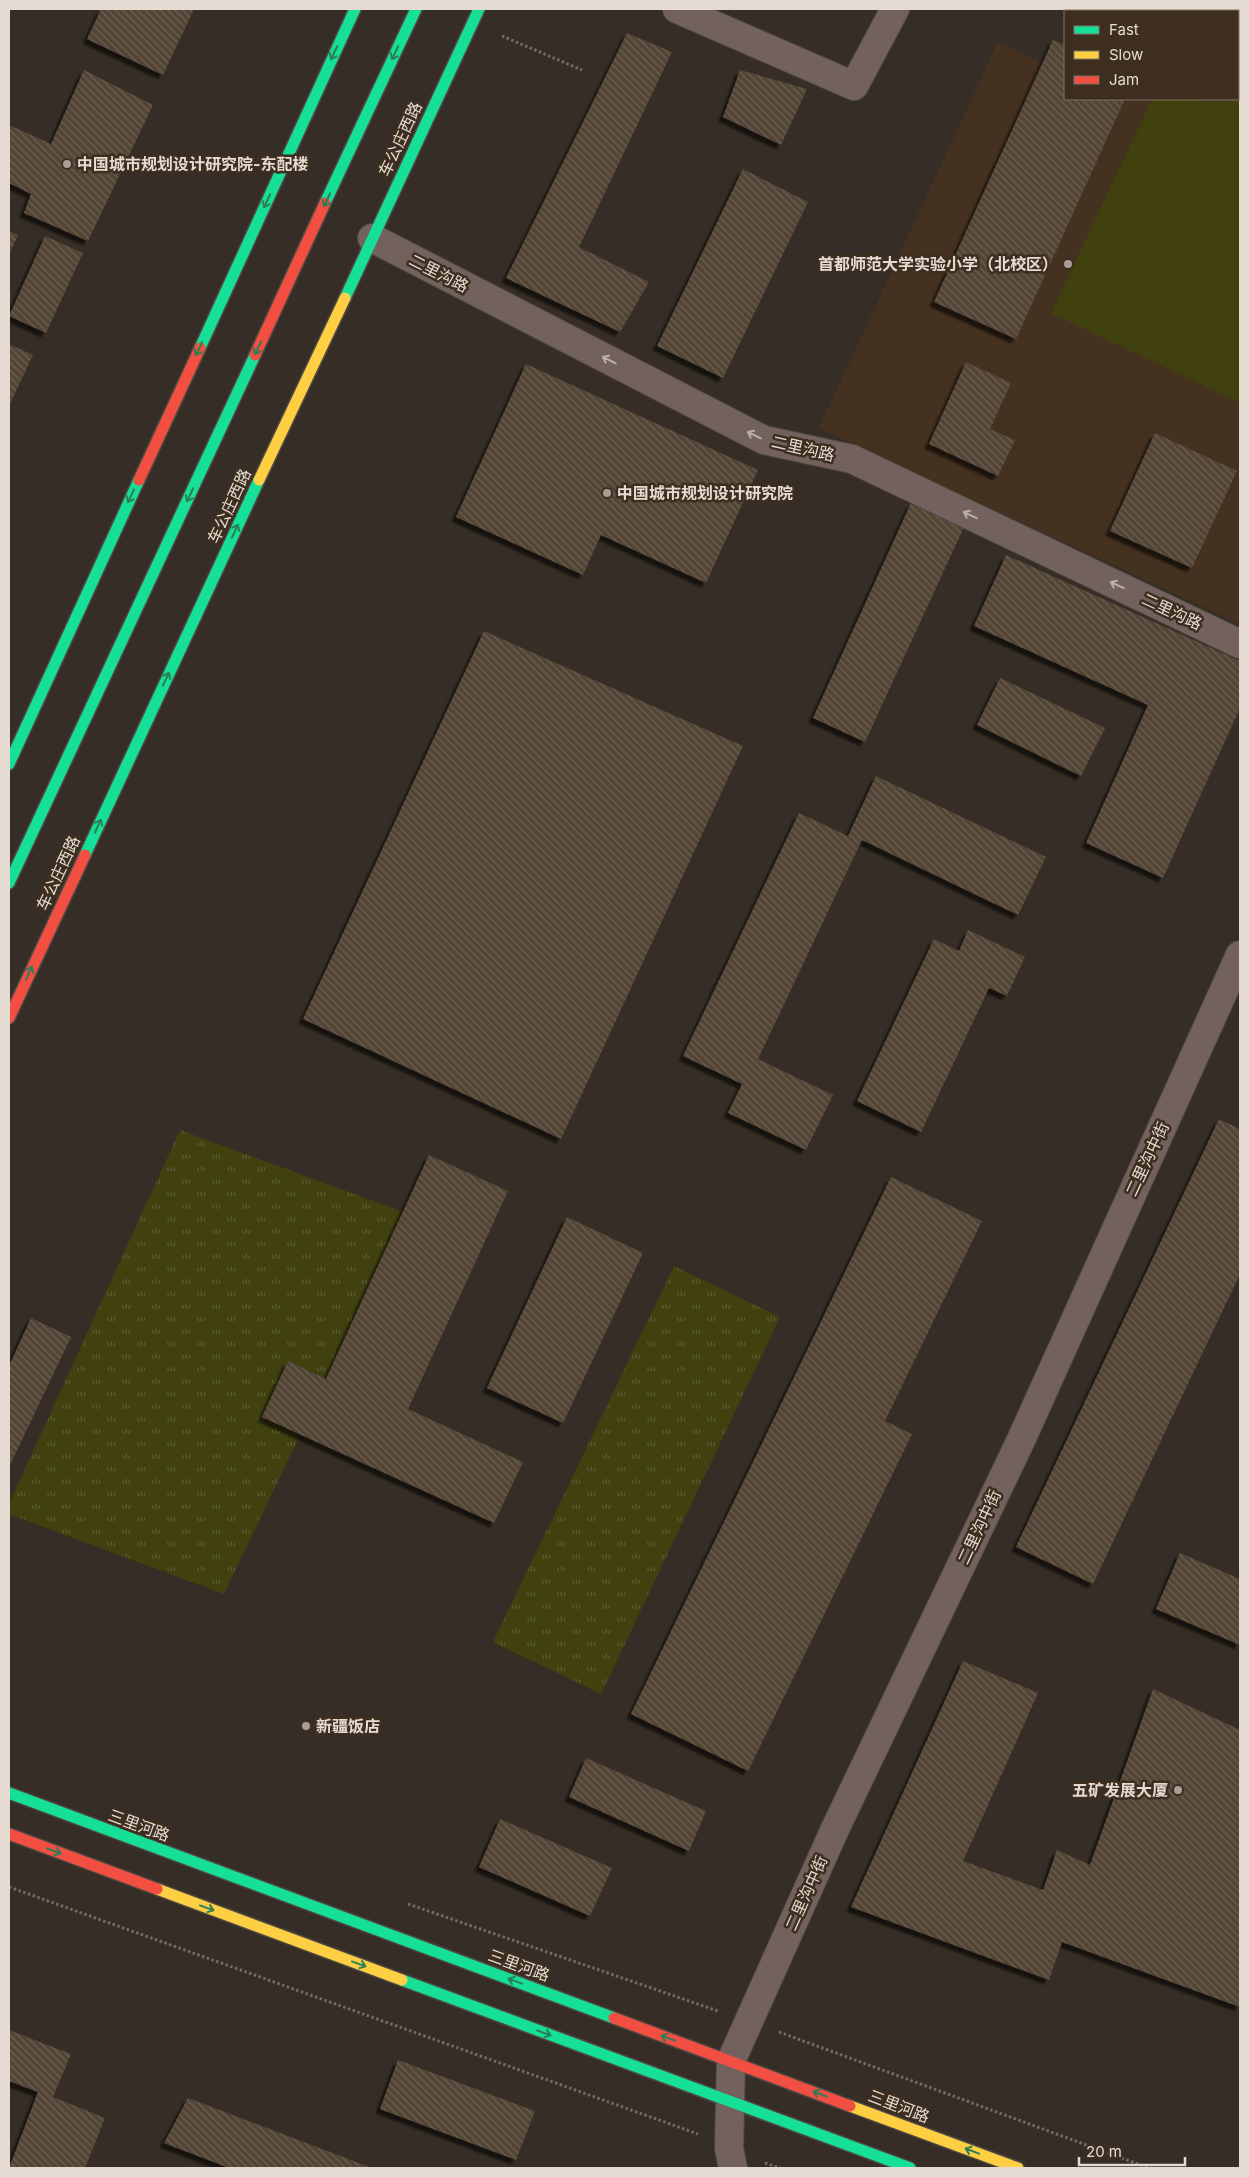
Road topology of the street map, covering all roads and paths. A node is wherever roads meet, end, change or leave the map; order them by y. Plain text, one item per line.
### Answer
1 (354, 9) edge
2 (416, 9) edge
3 (478, 9) edge
4 (677, 9) edge
5 (895, 9) edge
6 (472, 23) junction
7 (582, 70) dead end
8 (372, 238) junction
9 (1240, 644) edge
10 (9, 764) edge
11 (9, 883) edge
12 (1240, 955) edge
13 (9, 1018) edge
14 (9, 1793) edge
15 (9, 1834) edge
16 (9, 1887) edge
17 (403, 1902) dead end
18 (749, 2021) junction
19 (731, 2060) junction
20 (729, 2101) junction
21 (731, 2158) edge
22 (780, 2168) edge
23 (910, 2168) edge
24 (1018, 2168) edge
25 (1149, 2168) edge

1 -> 10 main road
2 -> 11 main road
3 - 6 main road, 车公庄西路
4 - 5 street
6 - 7 path
6 - 8 main road, 车公庄西路
9 -> 8 street, 二里沟路
13 -> 8 main road, 车公庄西路
12 - 18 street, 二里沟中街
19 -> 14 main road, 三里河路
15 -> 20 main road
16 - 21 path
17 - 18 path
18 - 19 street, 二里沟中街
18 - 25 path
19 - 20 street, 二里沟中街
24 -> 19 main road, 三里河路
20 - 21 street, 二里沟中街
20 - 23 main road
21 - 22 path

